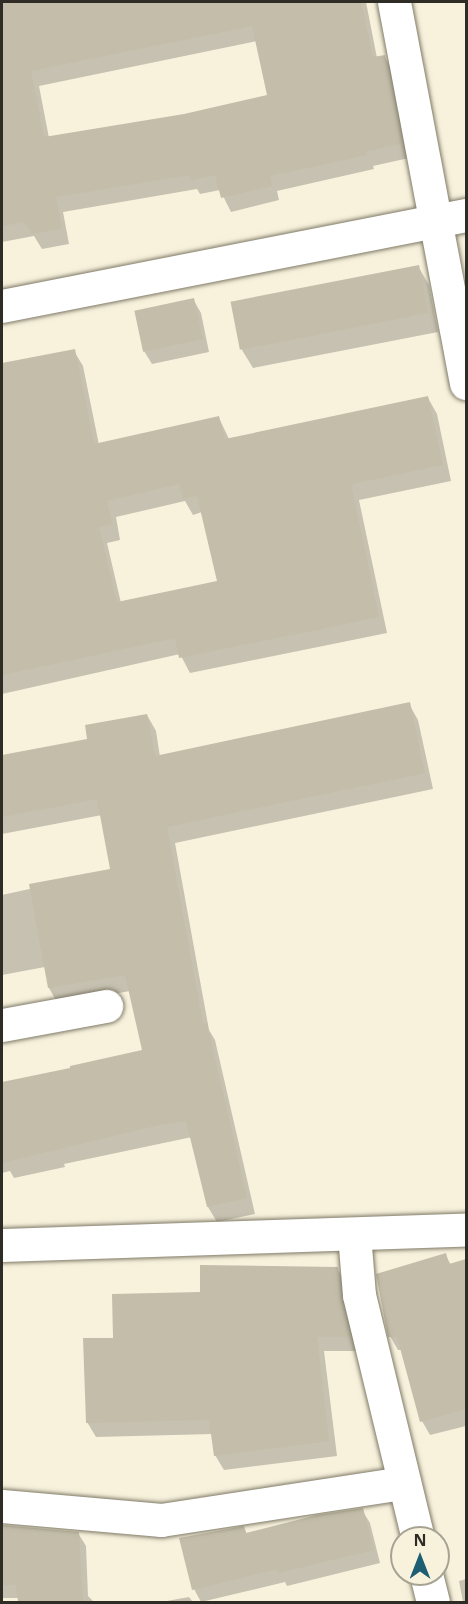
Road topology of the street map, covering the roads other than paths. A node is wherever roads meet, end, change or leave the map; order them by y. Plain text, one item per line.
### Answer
1 (394, 2) edge
2 (466, 215) edge
3 (435, 221) junction
4 (2, 306) edge
5 (466, 383) edge
6 (106, 1006) dead end
7 (2, 1025) edge
8 (466, 1230) edge
9 (354, 1234) junction
10 (2, 1245) edge
11 (404, 1483) junction
12 (2, 1506) edge
13 (415, 1526) edge
14 (429, 1586) edge
15 (433, 1602) edge

1 - 3 street
2 - 3 street
3 - 4 street
3 - 5 street
6 - 7 street
8 - 9 street
9 - 10 street
9 - 11 street
11 - 12 street
11 - 13 street
14 - 15 street

